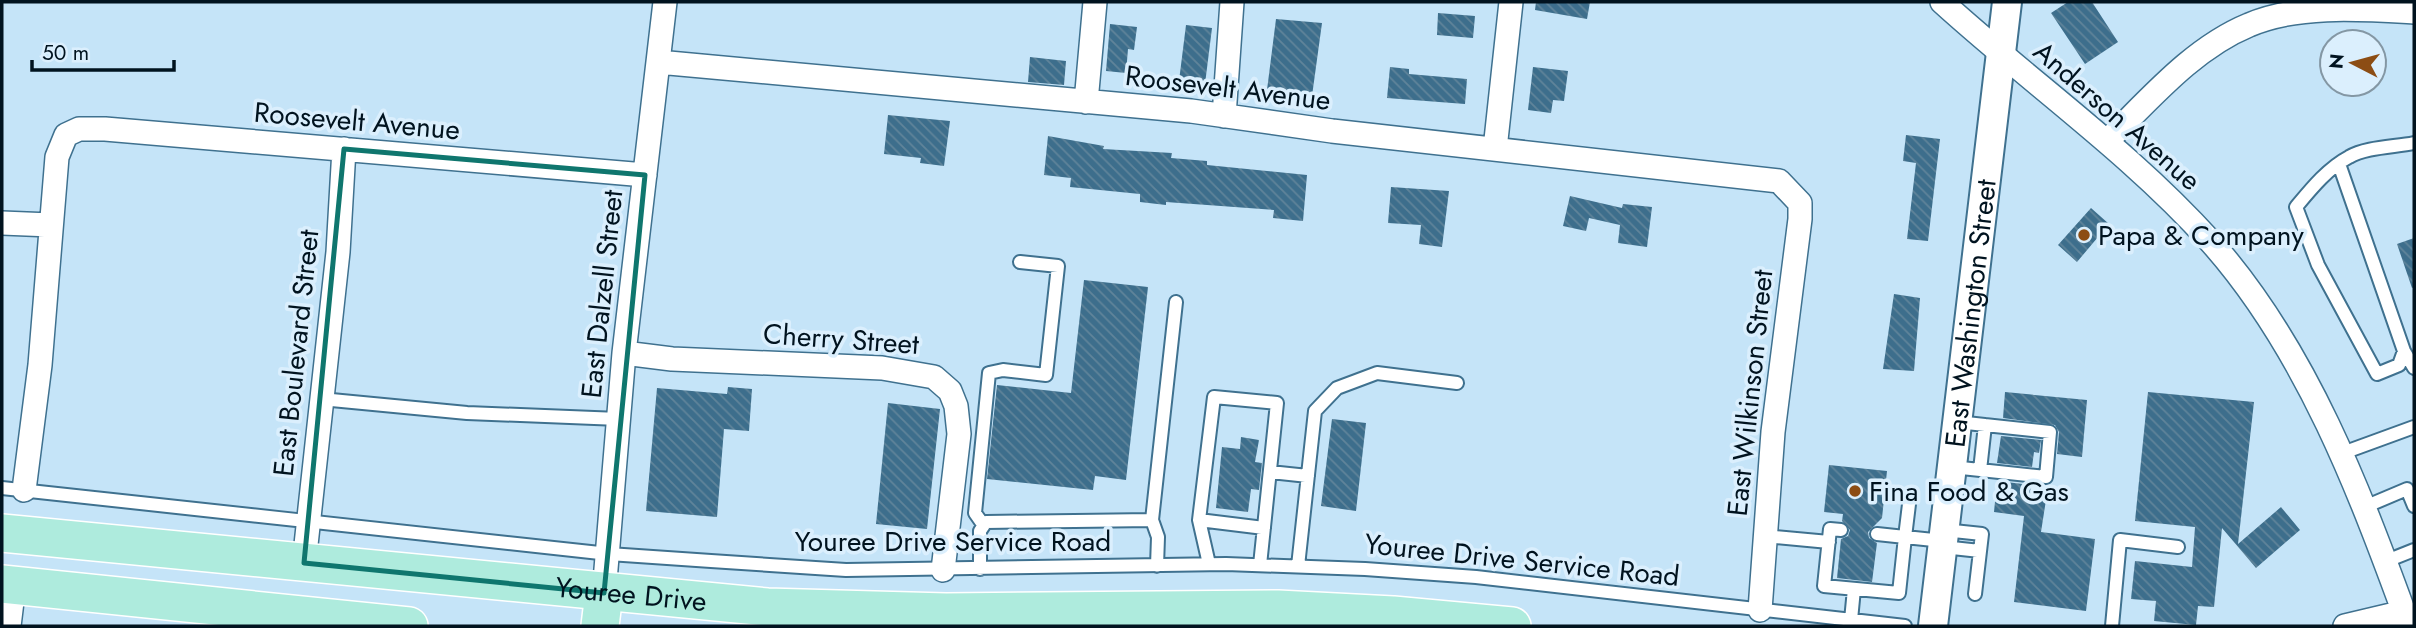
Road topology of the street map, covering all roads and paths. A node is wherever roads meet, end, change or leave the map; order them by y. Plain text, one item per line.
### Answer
1 (665, 2) edge
2 (1096, 2) edge
3 (1232, 2) edge
4 (1511, 2) edge
5 (1942, 2) edge
6 (2007, 2) edge
7 (2414, 12) edge
8 (2001, 54) junction
9 (658, 62) junction
10 (1086, 102) junction
11 (1224, 116) junction
12 (2108, 140) junction
13 (2414, 143) edge
14 (344, 149) junction
15 (1495, 149) junction
16 (2339, 164) junction
17 (645, 175) junction
18 (1787, 186) joint
19 (2, 223) edge
20 (51, 225) junction
21 (1020, 262) dead end
22 (1176, 302) dead end
23 (2404, 351) junction
24 (624, 353) junction
25 (2414, 368) edge
26 (1457, 383) dead end
27 (321, 399) junction
28 (619, 419) junction
29 (1971, 423) junction
30 (2414, 427) edge
31 (2340, 453) junction
32 (1952, 467) junction
33 (1980, 470) junction
34 (1270, 472) junction
35 (1308, 476) junction
36 (13, 489) edge
37 (1910, 496) dead end
38 (2414, 506) edge
39 (2362, 508) junction
40 (310, 519) junction
41 (1152, 520) junction
42 (1199, 520) junction
43 (982, 523) junction
44 (1264, 528) junction
45 (1842, 530) dead end
46 (2, 533) edge
47 (1877, 534) dead end
48 (1764, 536) junction
49 (1905, 537) junction
50 (1943, 540) junction
51 (1829, 542) junction
52 (2178, 547) dead end
53 (2414, 550) edge
54 (1980, 551) junction
55 (609, 554) junction
56 (2384, 562) junction
57 (304, 563) junction
58 (1209, 565) junction
59 (1260, 565) junction
60 (1157, 566) junction
61 (1298, 566) junction
62 (980, 569) junction
63 (943, 570) junction
64 (8, 585) edge
65 (1854, 589) junction
66 (1975, 594) dead end
67 (602, 610) edge
68 (1760, 610) junction
69 (2409, 616) edge
70 (1851, 620) junction
71 (297, 621) edge
72 (9, 626) edge
73 (409, 626) edge
74 (1512, 626) edge
75 (1905, 626) edge
76 (1933, 626) edge
77 (2112, 626) edge
78 (2345, 626) edge

1 - 9 street, East Dalzell Street
2 - 10 street
3 - 11 street
4 - 15 street
5 - 8 street, Anderson Avenue
6 - 8 street, East Washington Street
7 - 12 street
8 - 12 street, Anderson Avenue
8 - 29 street, East Washington Street
9 - 10 street, Roosevelt Avenue
9 - 17 street, East Dalzell Street
10 - 11 street, Roosevelt Avenue
11 - 15 street, Roosevelt Avenue
12 - 31 street, Anderson Avenue
13 - 16 lane
14 - 17 street, Roosevelt Avenue
14 - 20 street, Roosevelt Avenue
14 - 27 street, East Boulevard Street
15 - 18 street, Roosevelt Avenue
16 - 23 lane
16 - 23 lane
17 - 24 street, East Dalzell Street
18 - 48 street, East Wilkinson Street
19 - 20 street
20 - 36 street
21 - 43 lane
22 - 41 lane
23 - 25 lane
24 - 28 street, East Dalzell Street
24 - 63 street, Cherry Street
26 - 35 lane
27 - 28 lane
27 - 40 street, East Boulevard Street
28 - 55 street, East Dalzell Street
29 - 32 street, East Washington Street
29 - 33 lane
29 - 33 lane
30 - 31 lane
31 - 39 street, Anderson Avenue
32 - 33 lane
32 - 50 street, East Washington Street
34 - 35 lane
34 - 42 lane
34 - 44 lane
35 - 61 lane
36 - 40 lane, Youree Drive Service Road
37 - 49 lane
38 - 39 lane
39 - 56 street, Anderson Avenue
40 - 55 lane, Youree Drive Service Road
40 - 57 street, East Boulevard Street
41 - 43 lane
41 - 60 lane
42 - 44 lane
42 - 58 lane
43 - 62 lane
44 - 59 lane
45 - 51 lane
46 - 57 main road, Youree Drive
47 - 49 lane
48 - 51 lane
48 - 68 street, East Wilkinson Street
49 - 50 lane
49 - 65 lane
50 - 54 lane
50 - 54 lane
50 - 76 street, East Washington Street
51 - 65 lane
52 - 77 lane
53 - 56 lane
54 - 66 lane
55 - 63 lane, Youree Drive Service Road
55 - 67 street, East Dalzell Street
56 - 69 street, Anderson Avenue
57 - 67 main road, Youree Drive
58 - 59 lane, Youree Drive Service Road
58 - 60 lane, Youree Drive Service Road
59 - 61 lane, Youree Drive Service Road
60 - 62 lane, Youree Drive Service Road
61 - 68 lane, Youree Drive Service Road
62 - 63 lane, Youree Drive Service Road
64 - 71 main road
64 - 72 street
65 - 70 lane
67 - 74 main road, Youree Drive
68 - 70 lane, Youree Drive Service Road
69 - 78 street
70 - 75 lane, Youree Drive Service Road
71 - 73 main road

